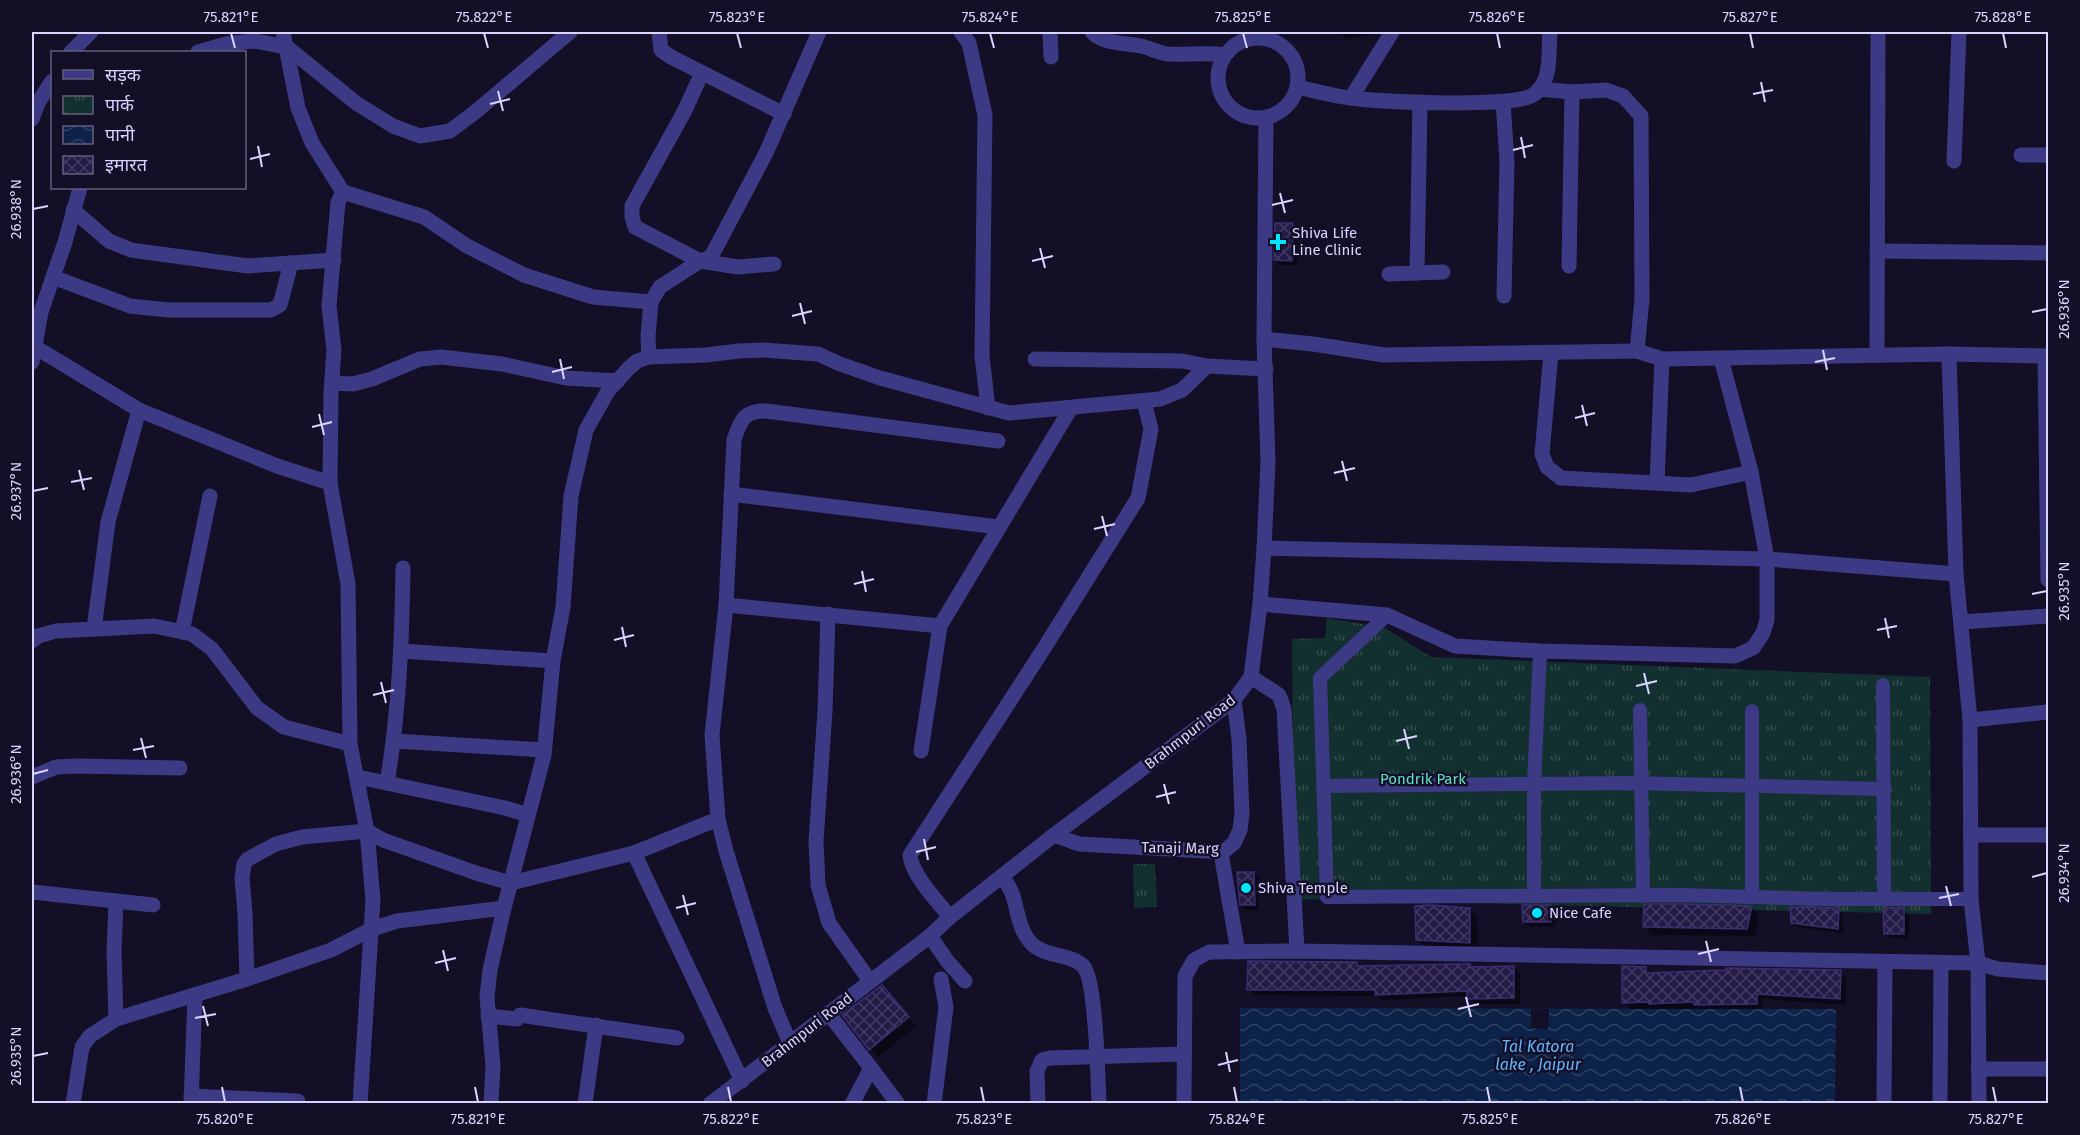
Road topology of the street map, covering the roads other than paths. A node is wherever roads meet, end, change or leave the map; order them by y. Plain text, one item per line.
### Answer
1 (283, 32) edge
2 (570, 32) edge
3 (659, 32) edge
4 (819, 32) edge
5 (961, 32) edge
6 (1050, 32) edge
7 (1092, 32) edge
8 (1392, 32) edge
9 (1550, 32) edge
10 (1878, 32) edge
11 (1959, 32) edge
12 (88, 33) edge
13 (1249, 35) edge
14 (287, 47) junction
15 (72, 51) edge
16 (202, 51) edge
17 (1225, 55) junction
18 (1051, 57) dead end
19 (702, 73) junction
20 (51, 83) edge
21 (1298, 87) junction
22 (1539, 89) junction
23 (1572, 92) junction
24 (1351, 98) junction
25 (1420, 102) junction
26 (1503, 102) junction
27 (784, 114) junction
28 (1266, 117) junction
29 (32, 119) edge
30 (2021, 155) dead end
31 (2049, 155) edge
32 (1954, 161) dead end
33 (80, 189) edge
34 (343, 192) junction
35 (73, 210) junction
36 (1877, 251) junction
37 (2049, 253) edge
38 (334, 260) junction
39 (700, 261) junction
40 (291, 263) junction
41 (774, 264) dead end
42 (1569, 266) dead end
43 (1443, 272) dead end
44 (1417, 273) junction
45 (1389, 274) dead end
46 (53, 277) junction
47 (1504, 296) dead end
48 (651, 302) junction
49 (1264, 339) junction
50 (1636, 351) junction
51 (1551, 353) junction
52 (1949, 354) junction
53 (33, 355) edge
54 (1877, 355) junction
55 (2047, 356) edge
56 (649, 357) junction
57 (1721, 358) junction
58 (1035, 359) dead end
59 (1662, 359) junction
60 (1207, 366) junction
61 (1266, 369) junction
62 (618, 381) junction
63 (332, 383) junction
64 (1144, 401) junction
65 (988, 408) junction
66 (1071, 408) junction
67 (139, 410) junction
68 (2047, 433) edge
69 (998, 441) dead end
70 (1751, 472) junction
71 (330, 483) junction
72 (1657, 483) junction
73 (731, 494) junction
74 (210, 496) dead end
75 (2048, 518) edge
76 (999, 527) junction
77 (1264, 548) junction
78 (1767, 559) junction
79 (403, 568) dead end
80 (1956, 574) junction
81 (2049, 580) edge
82 (1260, 604) junction
83 (726, 605) junction
84 (828, 614) junction
85 (1387, 615) junction
86 (2049, 616) edge
87 (1961, 622) junction
88 (940, 626) junction
89 (94, 629) junction
90 (182, 632) junction
91 (32, 641) edge
92 (401, 651) junction
93 (1540, 651) junction
94 (553, 661) junction
95 (1251, 677) junction
96 (1883, 685) dead end
97 (1234, 700) junction
98 (1640, 710) dead end
99 (1752, 711) dead end
100 (2049, 712) edge
101 (1970, 720) junction
102 (394, 741) junction
103 (350, 744) junction
104 (544, 750) junction
105 (921, 751) dead end
106 (180, 768) dead end
107 (32, 777) edge
108 (358, 777) junction
109 (387, 783) junction
110 (1534, 783) junction
111 (1640, 783) junction
112 (1323, 786) junction
113 (1752, 786) junction
114 (1885, 789) junction
115 (528, 815) junction
116 (718, 819) junction
117 (367, 831) junction
118 (1054, 835) junction
119 (1971, 835) junction
120 (2049, 835) edge
121 (634, 853) junction
122 (1222, 859) dead end
123 (1002, 876) junction
124 (512, 883) junction
125 (32, 892) edge
126 (1534, 896) junction
127 (1643, 896) junction
128 (1752, 897) junction
129 (1884, 899) junction
130 (1971, 899) junction
131 (116, 901) junction
132 (153, 905) dead end
133 (504, 908) junction
134 (950, 917) junction
135 (372, 929) junction
136 (930, 936) junction
137 (1297, 951) junction
138 (1238, 952) junction
139 (1885, 962) junction
140 (1941, 963) junction
141 (1978, 963) junction
142 (2049, 973) edge
143 (247, 979) junction
144 (941, 979) dead end
145 (870, 981) junction
146 (965, 981) dead end
147 (195, 995) junction
148 (828, 1013) junction
149 (488, 1016) junction
150 (116, 1019) junction
151 (596, 1025) junction
152 (677, 1038) dead end
153 (790, 1043) junction
154 (1184, 1053) junction
155 (1098, 1057) junction
156 (871, 1068) junction
157 (2049, 1069) edge
158 (1978, 1070) junction
159 (742, 1081) junction
160 (191, 1100) edge
161 (298, 1101) dead end
162 (73, 1104) edge
163 (360, 1104) edge
164 (491, 1104) edge
165 (585, 1104) edge
166 (710, 1104) edge
167 (852, 1104) edge
168 (898, 1104) edge
169 (934, 1104) edge
170 (1038, 1104) edge
171 (1099, 1104) edge
172 (1184, 1104) edge
173 (1884, 1104) edge
174 (1940, 1104) edge
175 (1979, 1104) edge

1 - 14 street
2 - 14 street
3 - 19 street
4 - 27 street
5 - 65 street
6 - 18 street
7 - 17 street
8 - 24 street
9 - 22 street
10 - 36 street
11 - 32 street
12 - 15 street
13 - 17 street
13 - 21 street
14 - 16 street
14 - 34 street
17 - 28 street
19 - 27 street
19 - 39 street
20 - 29 street
21 - 24 street
21 - 28 street
22 - 23 street
22 - 26 street
23 - 42 street
23 - 50 street
24 - 25 street
25 - 26 street
25 - 44 street
26 - 47 street
27 - 39 street
28 - 49 street, Brahmpuri Road
30 - 31 street
33 - 35 street
34 - 38 street
34 - 48 street
35 - 40 street
35 - 46 street
36 - 37 street
36 - 54 street
38 - 40 street
38 - 63 street
39 - 41 street
39 - 48 street
40 - 46 street
43 - 44 street
44 - 45 street
46 - 53 street
48 - 56 street
49 - 51 street
49 - 61 street, Brahmpuri Road
50 - 51 street
50 - 59 street
51 - 72 street
52 - 54 street
52 - 55 street
52 - 80 street
53 - 67 street
54 - 57 street
55 - 68 street
56 - 62 street
56 - 65 street
57 - 59 street
57 - 70 street
58 - 60 street
59 - 72 street
60 - 61 street
60 - 64 street
61 - 77 street, Brahmpuri Road
62 - 63 street
62 - 94 street
63 - 71 street
64 - 66 street
64 - 134 street
65 - 66 street
66 - 76 street
67 - 71 street
67 - 89 street
68 - 75 street
69 - 73 street
70 - 72 street
70 - 78 street
71 - 103 street
73 - 76 street
73 - 83 street
74 - 90 street
75 - 81 street
76 - 88 street
77 - 78 street
77 - 82 street, Brahmpuri Road
78 - 80 street
78 - 93 street
79 - 92 street
80 - 87 street
82 - 85 street
82 - 95 street, Brahmpuri Road
83 - 84 street
83 - 116 street
84 - 88 street
84 - 145 street
85 - 93 street
85 - 112 street
86 - 87 street
87 - 101 street
88 - 105 street
89 - 90 street
89 - 91 street
90 - 103 street
92 - 94 street
92 - 102 street
93 - 110 street
94 - 104 street
95 - 97 street, Brahmpuri Road
95 - 137 street
96 - 114 street
97 - 118 street, Brahmpuri Road
97 - 118 street, Tanaji Marg
98 - 111 street
99 - 113 street
100 - 101 street
101 - 119 street
102 - 104 street
102 - 109 street
103 - 108 street
104 - 115 street
106 - 107 street
108 - 109 street
108 - 117 street
109 - 115 street
110 - 111 street
110 - 112 street
110 - 126 street
111 - 113 street
111 - 127 street
112 - 126 street
113 - 114 street
113 - 128 street
114 - 129 street
115 - 124 street
116 - 121 street
116 - 153 street
117 - 124 street
117 - 135 street
117 - 143 street
118 - 123 street, Brahmpuri Road
119 - 120 street
119 - 130 street
121 - 124 street
121 - 159 street
122 - 138 street
123 - 134 street, Brahmpuri Road
123 - 155 street
124 - 133 street
125 - 131 street
126 - 127 street
127 - 128 street
128 - 129 street
129 - 130 street
130 - 141 street
131 - 132 street
131 - 150 street
133 - 135 street
133 - 149 street
134 - 136 street, Brahmpuri Road
135 - 143 street
135 - 163 street
136 - 145 street, Brahmpuri Road
136 - 146 street
137 - 138 street
137 - 139 street
138 - 154 street
139 - 140 street
139 - 173 street
140 - 141 street
140 - 174 street
141 - 142 street
141 - 158 street
143 - 147 street
144 - 169 street
145 - 148 street, Brahmpuri Road
147 - 150 street
147 - 160 street
148 - 153 street, Brahmpuri Road
148 - 156 street
149 - 151 street
149 - 164 street
150 - 162 street
151 - 152 street
151 - 165 street
153 - 159 street, Brahmpuri Road
154 - 155 street
154 - 172 street
155 - 170 street
155 - 171 street
156 - 167 street
156 - 168 street
157 - 158 street
158 - 175 street
159 - 166 street, Brahmpuri Road
160 - 161 street

